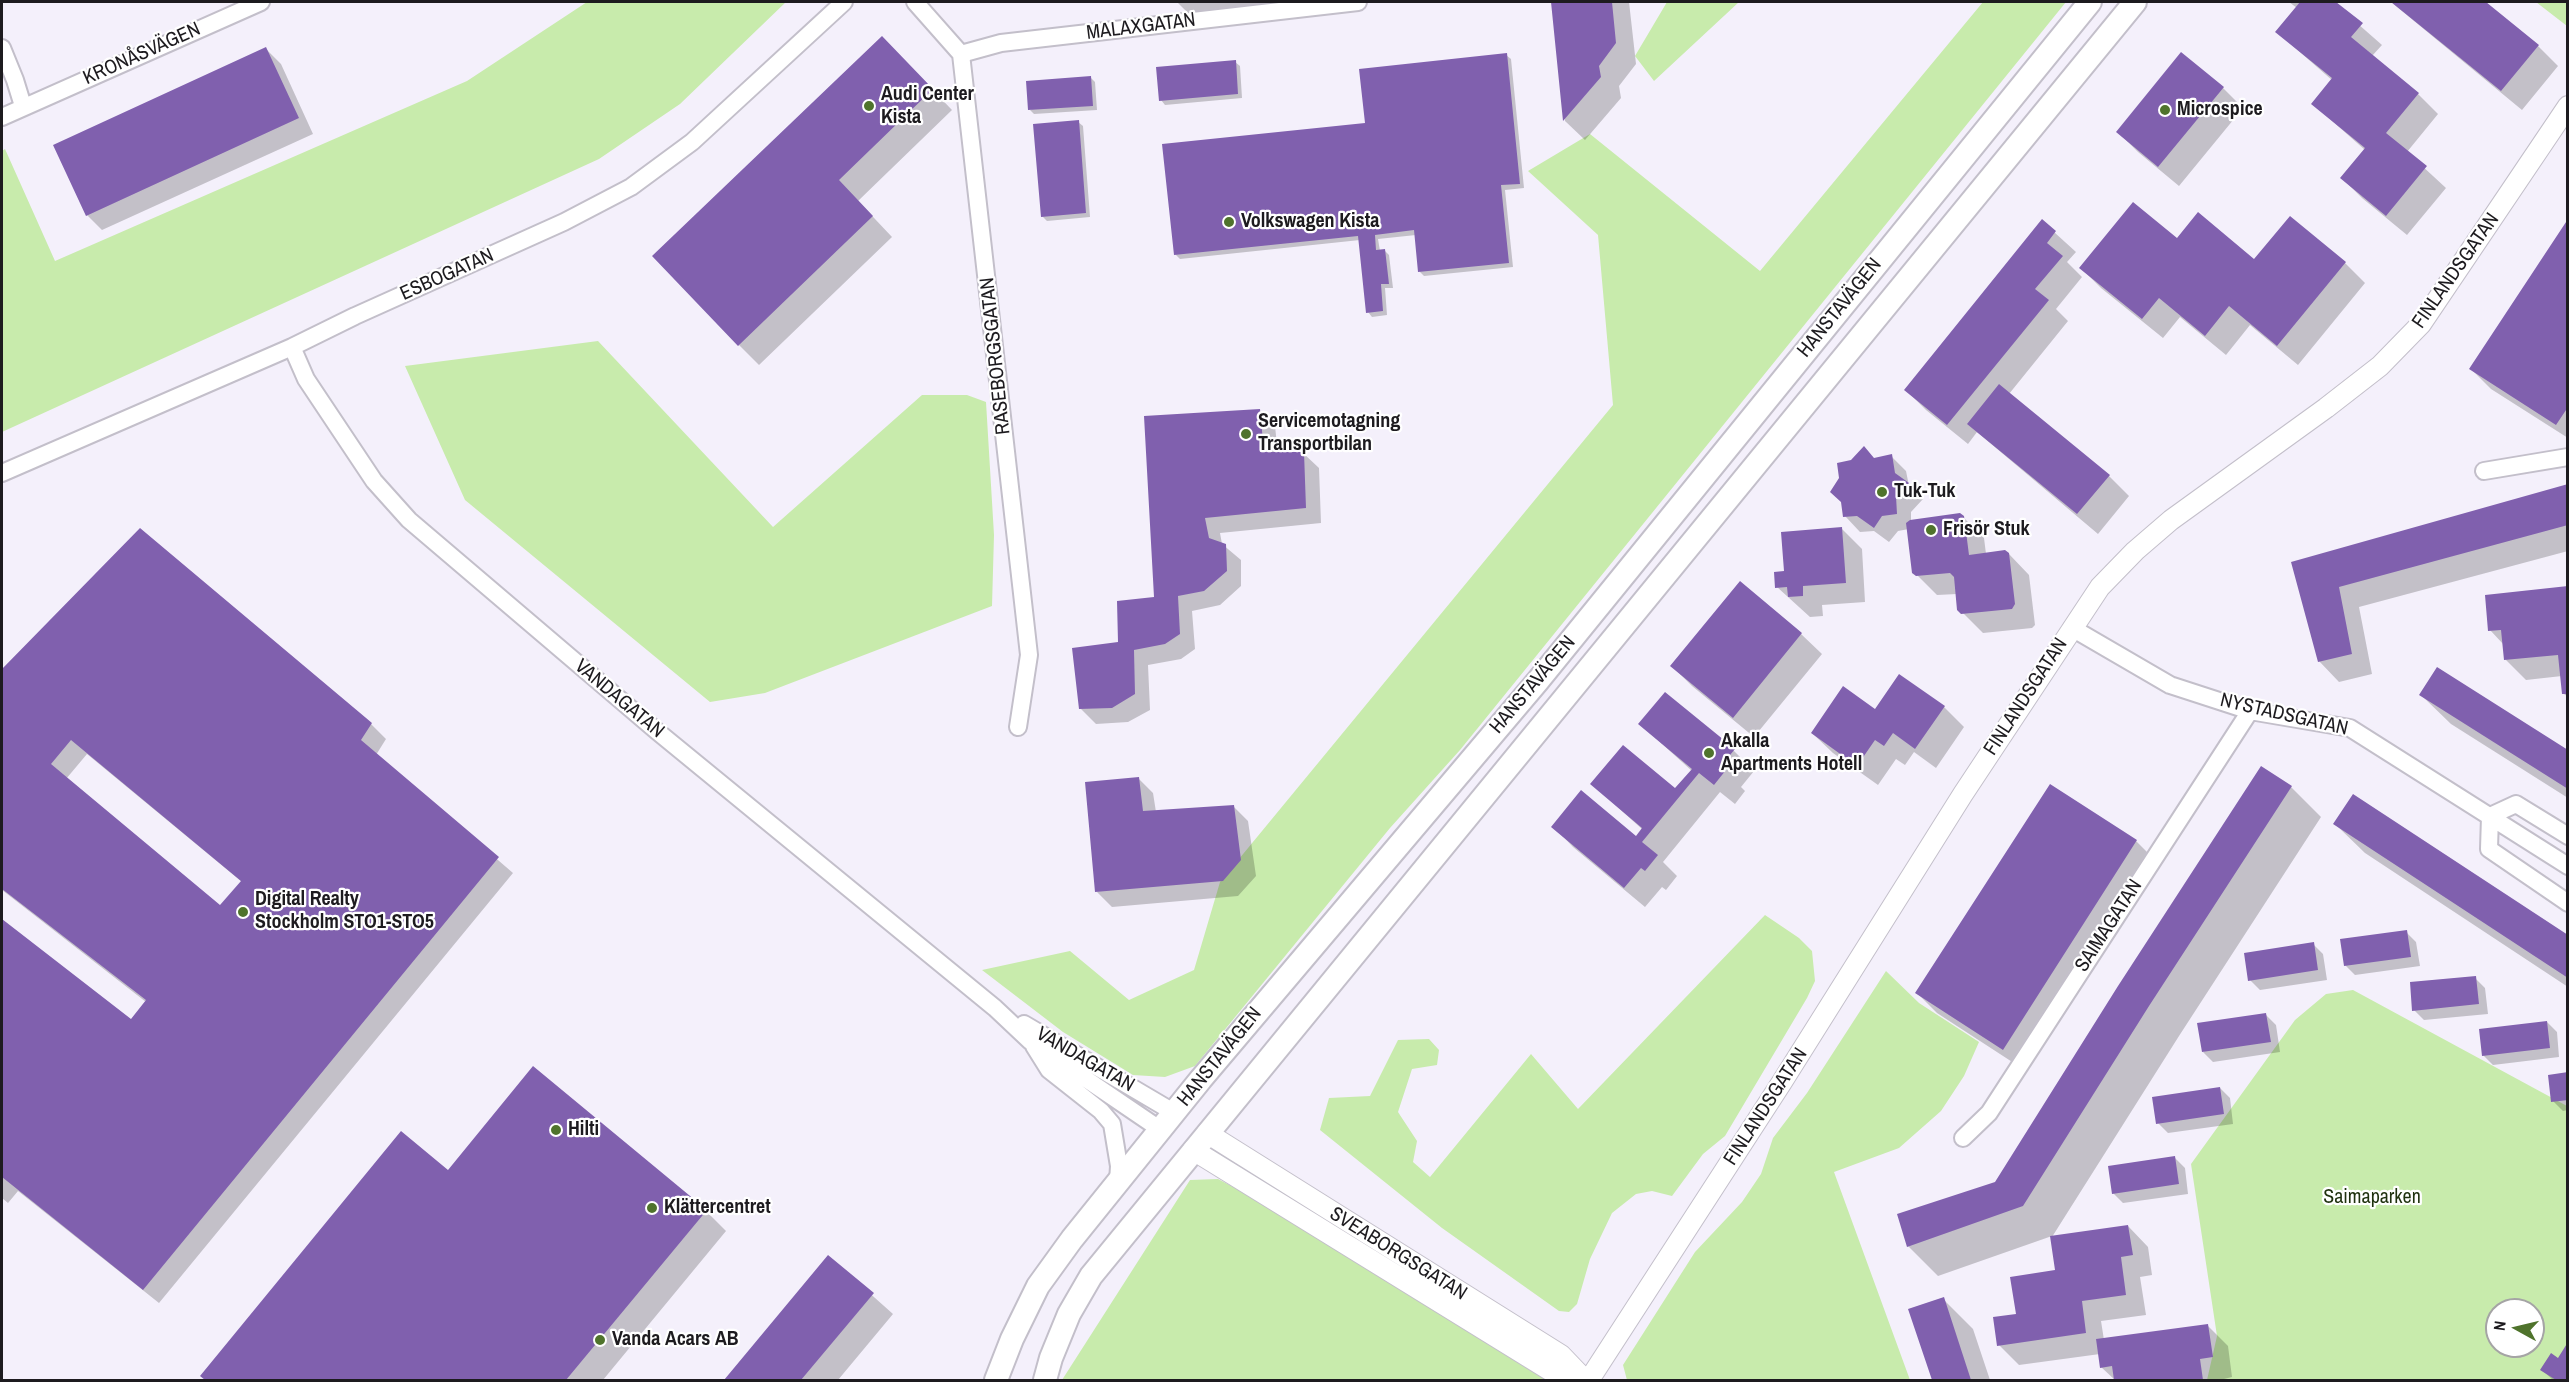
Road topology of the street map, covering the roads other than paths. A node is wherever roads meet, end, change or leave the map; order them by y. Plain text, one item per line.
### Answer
1 (261, 2) edge
2 (844, 2) edge
3 (915, 2) edge
4 (1358, 2) edge
5 (2090, 2) edge
6 (2135, 2) edge
7 (2, 48) edge
8 (962, 54) junction
9 (23, 106) junction
10 (2568, 106) edge
11 (2, 117) edge
12 (292, 347) junction
13 (2568, 458) edge
14 (2484, 471) dead end
15 (2, 473) edge
16 (2072, 628) junction
17 (2250, 711) junction
18 (1018, 727) dead end
19 (2490, 816) junction
20 (2568, 836) edge
21 (2568, 866) edge
22 (2568, 903) edge
23 (995, 1008) junction
24 (1030, 1041) junction
25 (1168, 1121) junction
26 (1963, 1138) dead end
27 (1200, 1141) junction
28 (1118, 1182) junction
29 (996, 1380) edge
30 (1045, 1380) edge
31 (1579, 1380) edge
32 (1587, 1380) edge

1 - 9 street, KRONÅSVÄGEN
2 - 12 street, ESBOGATAN
3 - 8 street
4 - 8 street, MALAXGATAN
5 - 25 main road, HANSTAVÄGEN
6 - 27 main road, HANSTAVÄGEN
7 - 9 street
8 - 18 street, RASEBORGSGATAN
9 - 11 street, KRONÅSVÄGEN
10 - 16 street, FINLANDSGATAN
12 - 15 street, ESBOGATAN
12 - 23 street, VANDAGATAN
13 - 14 street
16 - 17 street, NYSTADSGATAN
16 - 32 street, FINLANDSGATAN
17 - 19 street, NYSTADSGATAN
17 - 26 street, SAIMAGATAN
19 - 20 street
19 - 21 street, NYSTADSGATAN
19 - 22 street
23 - 24 street, VANDAGATAN
23 - 25 street, VANDAGATAN
24 - 25 street, VANDAGATAN
24 - 28 street, VANDAGATAN
25 - 27 main road
25 - 28 main road, HANSTAVÄGEN
27 - 30 main road, HANSTAVÄGEN
27 - 31 street, SVEABORGSGATAN
27 - 32 street, SVEABORGSGATAN
28 - 29 main road, HANSTAVÄGEN

